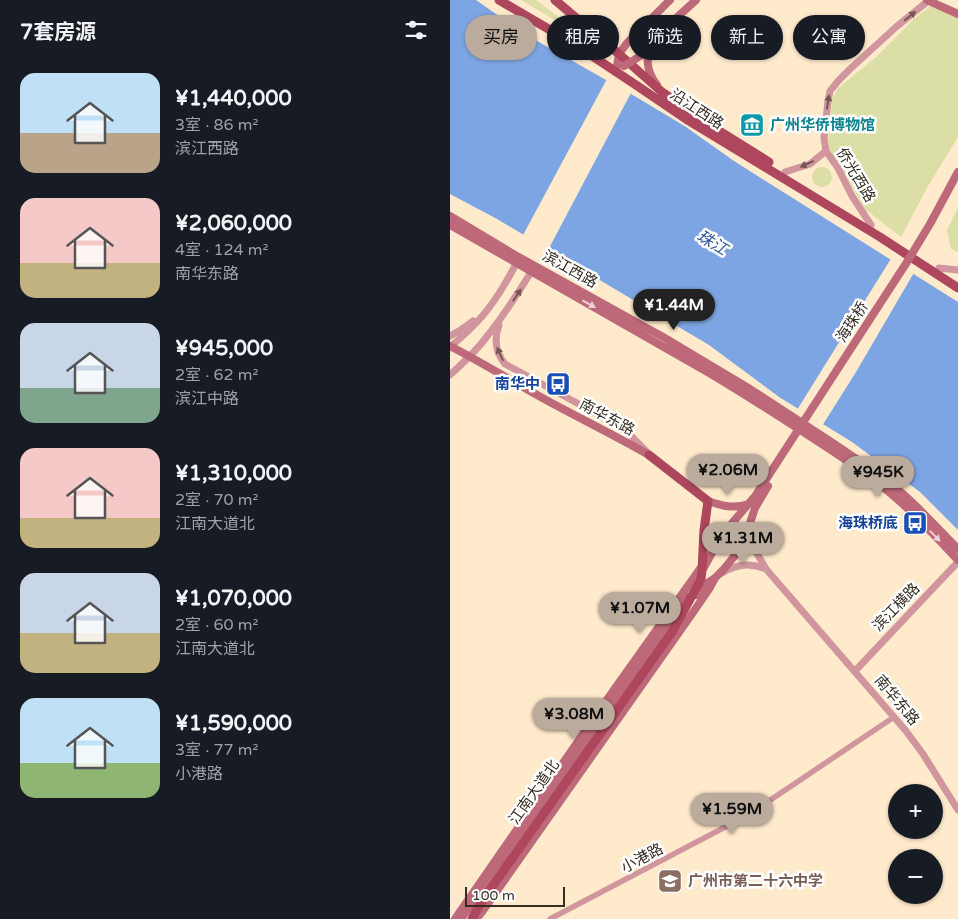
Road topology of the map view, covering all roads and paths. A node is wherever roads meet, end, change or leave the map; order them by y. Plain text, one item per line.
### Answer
1 (500, 0) edge
2 (555, 0) edge
3 (670, 0) edge
4 (696, 0) edge
5 (928, 0) edge
6 (958, 14) edge
7 (573, 15) edge
8 (655, 15) edge
9 (680, 15) edge
10 (547, 28) edge
11 (629, 43) edge
12 (619, 54) junction
13 (609, 60) edge
14 (633, 60) edge
15 (648, 60) edge
16 (624, 67) junction
17 (662, 92) junction
18 (826, 151) junction
19 (785, 172) junction
20 (958, 172) edge
21 (958, 182) edge
22 (450, 216) edge
23 (450, 225) edge
24 (871, 225) junction
25 (528, 262) junction
26 (516, 264) junction
27 (939, 268) junction
28 (958, 270) edge
29 (531, 272) junction
30 (958, 281) edge
31 (958, 288) edge
32 (487, 310) junction
33 (501, 318) junction
34 (450, 336) edge
35 (452, 346) edge
36 (470, 356) junction
37 (498, 373) junction
38 (450, 375) edge
39 (529, 377) junction
40 (803, 428) junction
41 (650, 455) junction
42 (766, 485) junction
43 (708, 501) junction
44 (749, 504) junction
45 (747, 532) junction
46 (958, 549) edge
47 (958, 561) edge
48 (704, 565) junction
49 (766, 569) junction
50 (715, 578) junction
51 (672, 632) junction
52 (855, 671) junction
53 (894, 717) junction
54 (958, 810) edge
55 (455, 919) edge
56 (462, 919) edge
57 (472, 919) edge
58 (476, 919) edge
59 (550, 919) edge

1 - 10 main road, 沿江西路
2 - 7 main road, 沿江西路
3 - 8 main road
4 - 9 main road
5 - 6 main road
18 -> 5 street, 侨光西路
11 - 12 main road
12 - 16 main road
12 - 17 main road, 沿江西路
13 - 16 main road, 沿江西路
14 - 16 main road
15 - 17 main road
16 - 31 main road, 沿江西路
17 - 19 main road, 沿江西路
18 -> 19 street
18 - 24 street, 侨光西路
19 - 24 main road, 沿江西路
20 - 42 main road, 海珠桥, bridge
21 - 42 main road, 海珠桥, bridge
22 - 25 main road, 滨江西路
23 - 26 main road, 滨江西路
24 - 27 main road, 沿江西路
25 - 26 street
25 - 29 street
25 - 40 main road, 滨江西路
26 - 29 main road, 滨江西路
26 - 32 street
27 - 28 street
27 - 30 main road, 沿江西路
33 -> 29 street
29 -> 40 main road, 滨江西路
32 - 34 street
32 - 35 street
33 - 36 street
39 -> 33 street
34 - 35 street
35 - 36 main road, 南华东路
36 - 37 main road, 南华东路
36 - 38 street
37 - 39 street
37 - 41 main road, 南华东路
39 - 41 street
40 - 46 main road
40 -> 47 main road
41 - 43 main road, 南华东路
42 - 44 main road, 江南大道北
42 - 45 main road, 江南大道北
43 - 44 main road, 南华东路
43 - 48 main road
44 - 48 main road, 江南大道北
45 - 49 street, 南华东路
45 - 50 main road, 江南大道北
47 - 52 street, 滨江横路
48 - 51 main road
48 - 55 main road
48 - 56 main road, 江南大道北
49 - 50 street
49 - 52 street, 南华东路
50 - 51 main road, 江南大道北
50 - 58 main road
51 - 57 main road, 江南大道北
52 - 53 street, 南华东路
53 - 54 street, 南华东路
53 - 59 street, 小港路

